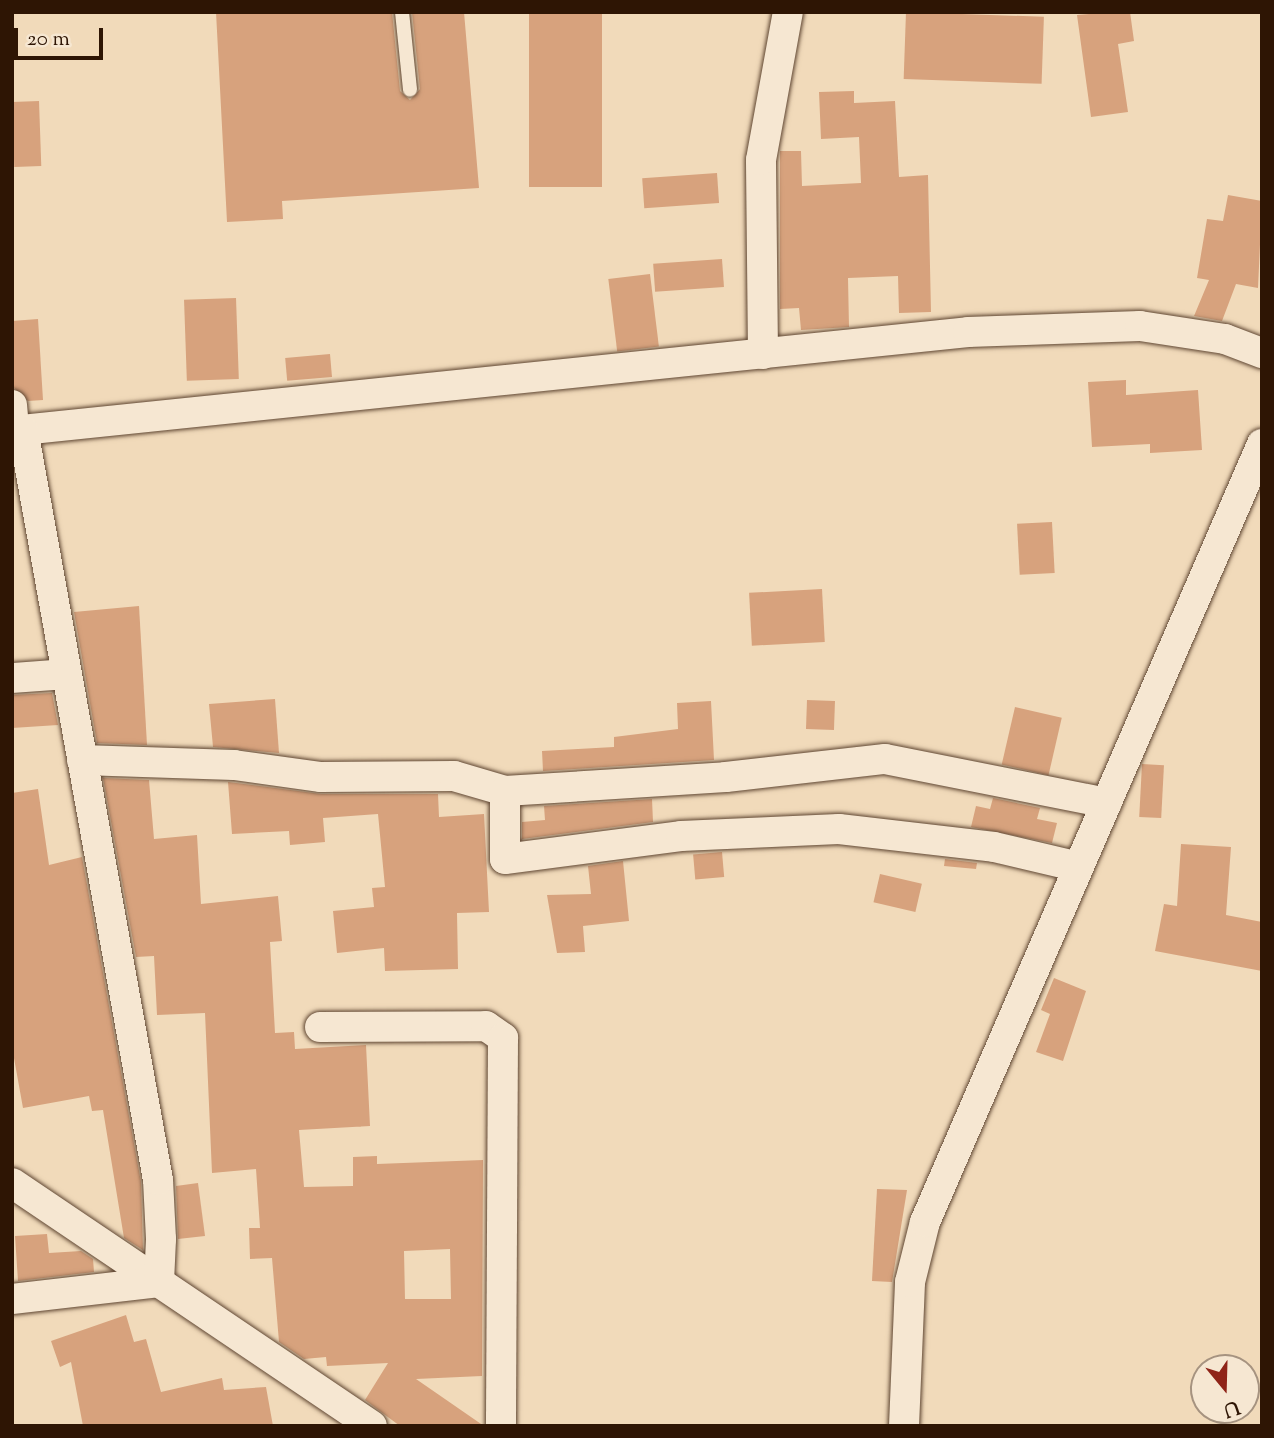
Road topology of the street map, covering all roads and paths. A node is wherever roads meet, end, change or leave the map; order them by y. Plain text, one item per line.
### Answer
1 (402, 12) edge
2 (788, 12) edge
3 (410, 90) dead end
4 (1262, 353) edge
5 (763, 354) junction
6 (15, 424) edge
7 (1262, 444) edge
8 (66, 674) junction
9 (12, 678) edge
10 (82, 760) junction
11 (505, 791) junction
12 (1107, 803) junction
13 (1079, 867) junction
14 (320, 1027) dead end
15 (12, 1183) edge
16 (159, 1282) junction
17 (12, 1299) edge
18 (372, 1426) edge
19 (501, 1426) edge
20 (904, 1426) edge

1 - 3 lane
2 - 5 street
4 - 5 street
5 - 6 street
6 - 8 street
7 - 12 street
8 - 9 street
8 - 10 street
10 - 11 street
10 - 16 street
11 - 12 street
11 - 13 street
12 - 13 street
13 - 20 street
14 - 19 street
15 - 16 street
16 - 17 street
16 - 18 street

